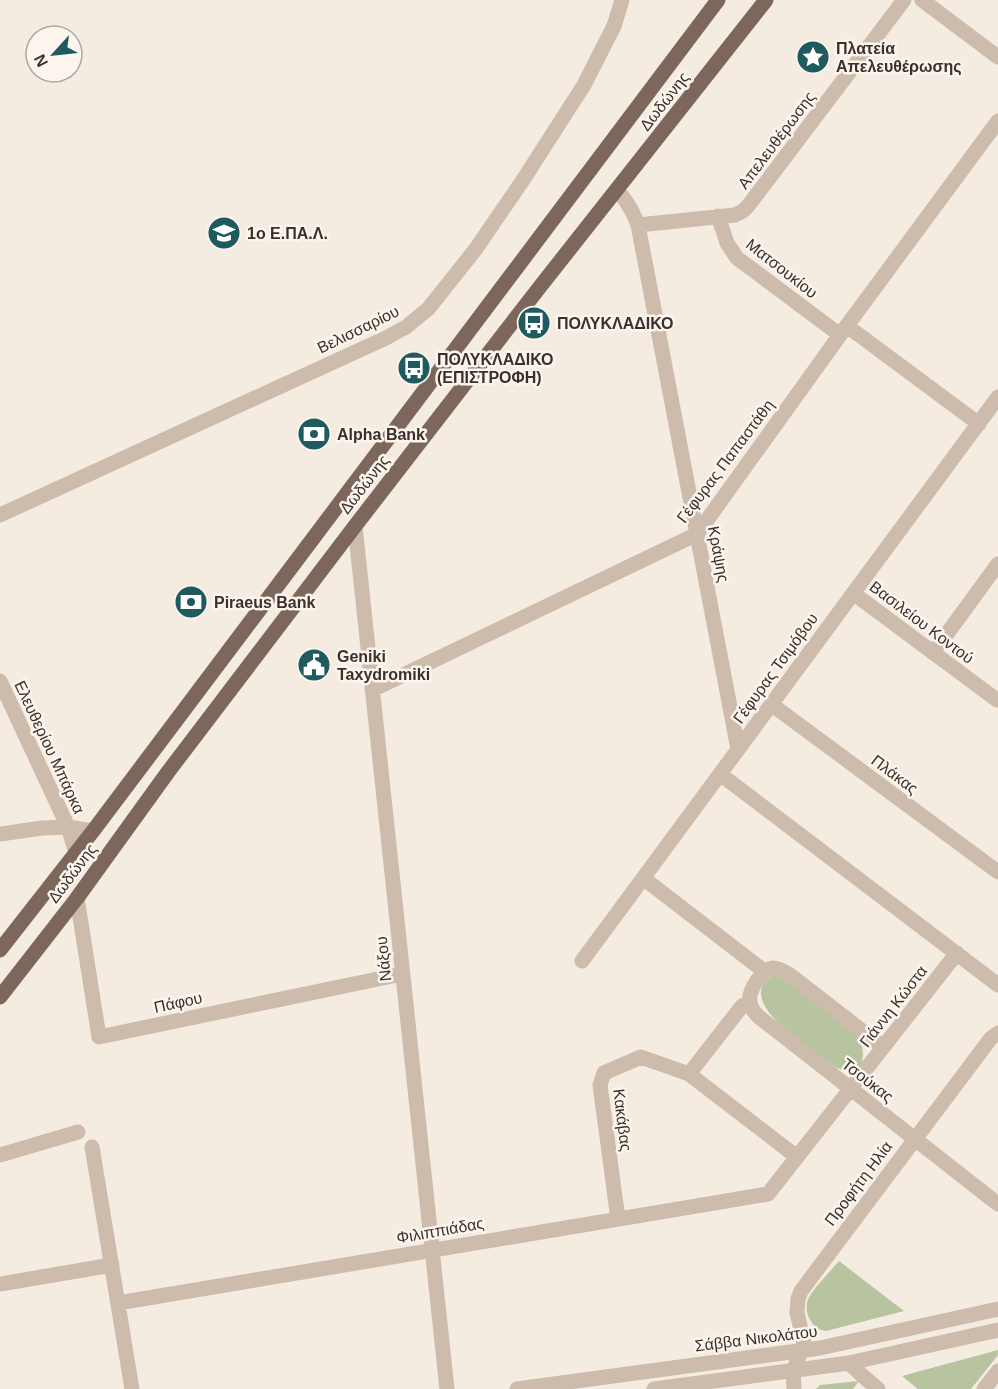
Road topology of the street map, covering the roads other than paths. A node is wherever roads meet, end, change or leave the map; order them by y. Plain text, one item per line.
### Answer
1 (622, 0) edge
2 (718, 0) edge
3 (766, 0) edge
4 (904, 0) edge
5 (922, 0) edge
6 (998, 57) edge
7 (998, 121) edge
8 (617, 190) junction
9 (718, 216) junction
10 (638, 225) junction
11 (843, 330) junction
12 (997, 402) edge
13 (978, 424) junction
14 (0, 515) edge
15 (355, 526) junction
16 (697, 534) junction
17 (998, 564) edge
18 (853, 593) junction
19 (933, 653) junction
20 (0, 681) edge
21 (372, 690) junction
22 (998, 699) edge
23 (771, 704) junction
24 (738, 749) junction
25 (720, 774) junction
26 (68, 827) junction
27 (93, 831) junction
28 (0, 834) edge
29 (76, 853) junction
30 (998, 872) edge
31 (643, 878) junction
32 (77, 898) junction
33 (0, 950) edge
34 (957, 953) junction
35 (582, 962) dead end
36 (764, 971) junction
37 (402, 974) junction
38 (998, 985) edge
39 (0, 997) edge
40 (750, 1002) junction
41 (998, 1033) edge
42 (883, 1047) junction
43 (689, 1074) junction
44 (850, 1089) junction
45 (78, 1132) dead end
46 (914, 1139) junction
47 (92, 1147) dead end
48 (0, 1155) edge
49 (797, 1157) junction
50 (768, 1194) joint
51 (998, 1204) edge
52 (618, 1219) junction
53 (432, 1250) junction
54 (111, 1264) junction
55 (0, 1284) edge
56 (118, 1303) junction
57 (998, 1309) edge
58 (998, 1330) edge
59 (802, 1350) junction
60 (849, 1363) junction
61 (793, 1371) junction
62 (998, 1371) edge
63 (132, 1389) edge
64 (447, 1389) edge
65 (517, 1389) edge
66 (654, 1389) edge
67 (794, 1389) edge
68 (878, 1389) edge
69 (984, 1389) edge

1 - 14 street, Βελισσαρίου
2 - 27 main road, Δωδώνης
3 - 8 main road, Δωδώνης
4 - 9 street, Απελευθέρωσης
5 - 6 street
7 - 11 street, Γέφυρας Παπαστάθη
8 - 10 street
8 - 15 main road, Δωδώνης
9 - 10 street, Απελευθέρωσης
9 - 11 street, Ματσουκίου
10 - 16 street, Κράψης
11 - 13 street, Ματσουκίου
11 - 16 street, Γέφυρας Παπαστάθη
12 - 13 street, Γέφυρας Τσιμόβου
13 - 18 street, Γέφυρας Τσιμόβου
15 - 21 street, Νάξου
15 - 32 main road, Δωδώνης
16 - 21 street, Γέφυρας Παπαστάθη
16 - 24 street, Κράψης
17 - 19 street
18 - 19 street, Βασιλείου Κοντού
18 - 23 street, Γέφυρας Τσιμόβου
19 - 22 street, Βασιλείου Κοντού
20 - 26 street, Ελευθερίου Μπάρκα
21 - 37 street, Νάξου
23 - 24 street, Γέφυρας Τσιμόβου
23 - 30 street, Πλάκας
24 - 25 street, Γέφυρας Τσιμόβου
25 - 31 street, Γέφυρας Τσιμόβου
25 - 34 street
26 - 27 street
26 - 28 street
26 - 29 street, Ελευθερίου Μπάρκα
27 - 29 main road, Δωδώνης
29 - 33 main road, Δωδώνης
31 - 35 street, Γέφυρας Τσιμόβου
31 - 36 street
32 - 37 street, Πάφου
32 - 39 main road, Δωδώνης
34 - 38 street
34 - 42 street, Γιάννη Κώστα
36 - 40 street
36 - 42 street
37 - 53 street, Νάξου
40 - 43 street
40 - 44 street, Τσούκας
41 - 46 street, Προφήτη Ηλία
42 - 44 street, Γιάννη Κώστα
43 - 49 street, Κακάβας
43 - 52 street, Κακάβας
44 - 46 street, Τσούκας
44 - 49 street, Γιάννη Κώστα
45 - 48 street
46 - 51 street, Τσούκας
46 - 59 street, Προφήτη Ηλία
47 - 54 street
49 - 50 street, Γιάννη Κώστα
50 - 52 street, Φιλιππιάδας
52 - 53 street, Φιλιππιάδας
53 - 56 street, Φιλιππιάδας
53 - 64 street, Νάξου
54 - 55 street
54 - 56 street
56 - 63 street
57 - 59 street, Σάββα Νικολάτου
58 - 60 street
59 - 61 street, Προφήτη Ηλία
59 - 65 street, Σάββα Νικολάτου
60 - 61 street
60 - 68 street
61 - 66 street
61 - 67 street
62 - 69 street

